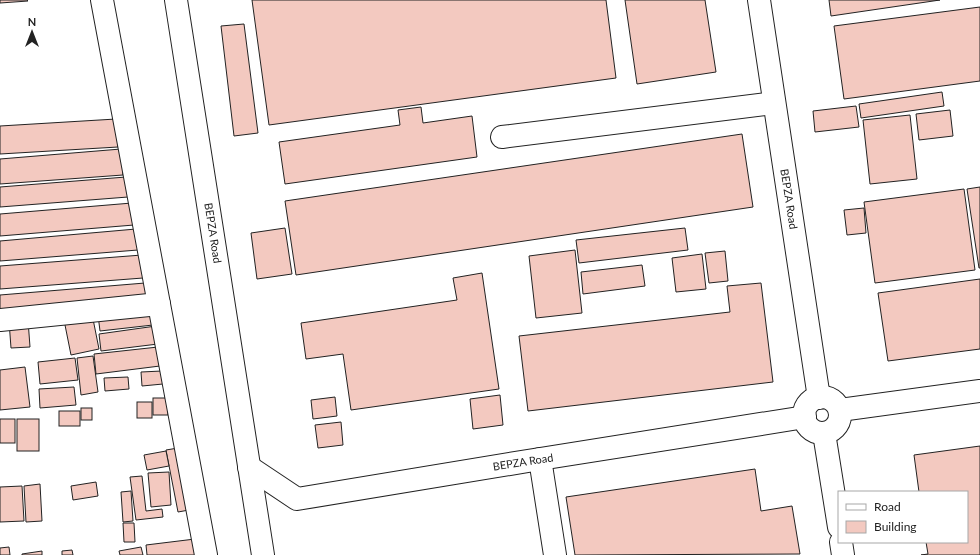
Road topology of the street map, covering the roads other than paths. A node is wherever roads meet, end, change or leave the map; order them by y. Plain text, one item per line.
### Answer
1 (102, 0) edge
2 (176, 0) edge
3 (759, 0) edge
4 (774, 103) junction
5 (502, 137) dead end
6 (159, 304) junction
7 (0, 320) edge
8 (980, 391) edge
9 (819, 398) junction
10 (840, 410) junction
11 (805, 417) junction
12 (824, 433) junction
13 (540, 459) junction
14 (249, 467) junction
15 (838, 521) edge
16 (841, 543) edge
17 (206, 555) edge
18 (263, 555) edge
19 (555, 555) edge
20 (843, 555) edge

1 - 6 street
2 - 14 street, BEPZA Road
3 - 4 street, BEPZA Road
4 - 5 street
4 - 9 street, BEPZA Road
6 - 7 street
6 - 17 street
8 - 10 street
9 - 10 street
9 - 11 street
10 - 12 street
11 - 12 street
11 - 13 street, BEPZA Road
12 - 15 street
13 - 14 street, BEPZA Road
13 - 19 street
14 - 18 street, BEPZA Road
16 - 20 street

